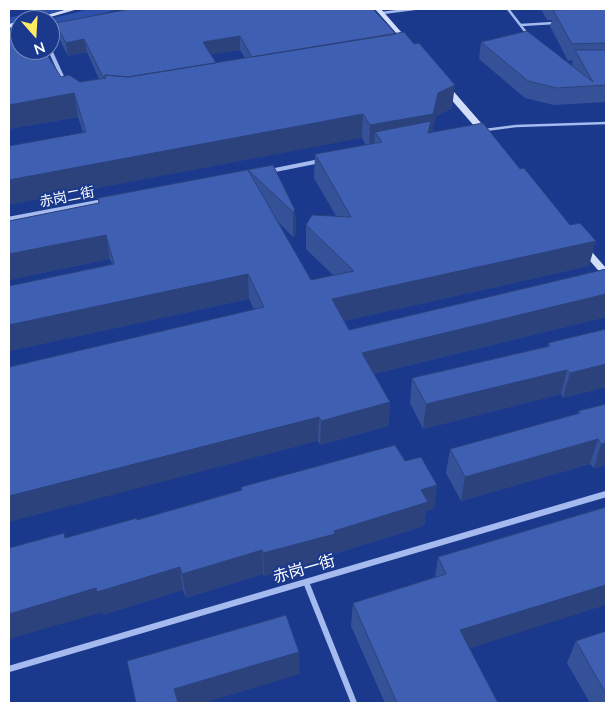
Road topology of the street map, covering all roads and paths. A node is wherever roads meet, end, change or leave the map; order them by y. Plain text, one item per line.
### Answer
1 (75, 9) edge
2 (414, 9) edge
3 (508, 9) edge
4 (380, 11) edge
5 (60, 13) edge
6 (559, 23) edge
7 (73, 24) edge
8 (520, 25) junction
9 (60, 27) edge
10 (531, 38) edge
11 (413, 49) edge
12 (55, 60) edge
13 (441, 82) edge
14 (71, 84) edge
15 (606, 123) edge
16 (483, 131) junction
17 (473, 132) edge
18 (489, 138) edge
19 (329, 160) edge
20 (261, 172) edge
21 (106, 201) edge
22 (9, 219) edge
23 (574, 236) edge
24 (606, 274) edge
25 (606, 494) edge
26 (306, 582) junction
27 (9, 670) edge
28 (354, 703) edge

1 - 5 main road
2 - 4 lane
3 - 8 lane
4 - 11 main road
6 - 8 lane
7 - 9 main road
8 - 10 lane
12 - 14 street
13 - 16 main road
15 - 16 lane
16 - 17 street
16 - 18 main road
19 - 20 street
21 - 22 street, 赤岗二街
23 - 24 main road
25 - 26 street, 赤岗一街
26 - 27 street, 赤岗一街
26 - 28 street

